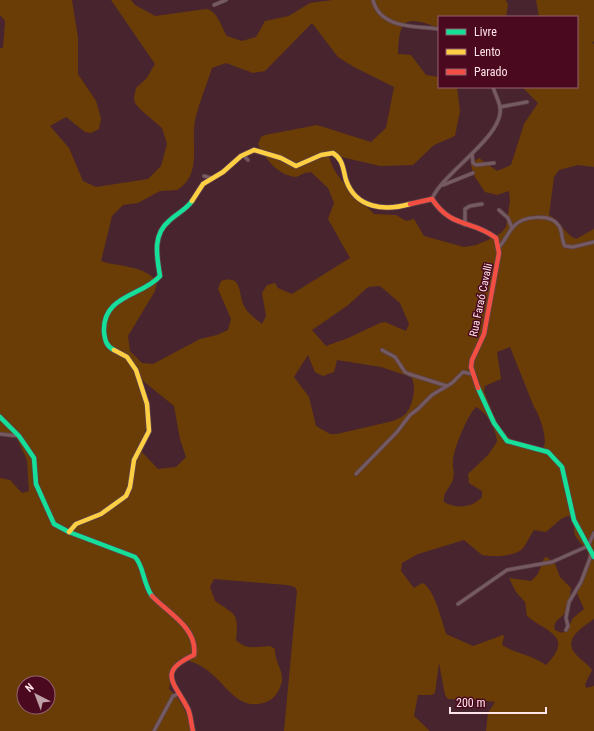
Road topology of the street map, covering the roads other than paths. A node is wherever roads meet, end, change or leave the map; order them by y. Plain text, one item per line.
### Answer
1 (226, 0) edge
2 (373, 0) edge
3 (214, 5) dead end
4 (438, 29) edge
5 (493, 88) edge
6 (527, 102) dead end
7 (500, 107) junction
8 (472, 154) junction
9 (244, 155) junction
10 (248, 160) dead end
11 (494, 163) dead end
12 (473, 173) dead end
13 (204, 176) dead end
14 (211, 178) junction
15 (438, 188) junction
16 (432, 199) junction
17 (482, 204) dead end
18 (499, 210) dead end
19 (465, 224) junction
20 (512, 228) junction
21 (594, 242) edge
22 (499, 247) junction
23 (382, 350) dead end
24 (472, 374) junction
25 (447, 386) junction
26 (0, 418) edge
27 (0, 434) edge
28 (19, 436) junction
29 (356, 474) dead end
30 (69, 532) junction
31 (594, 533) edge
32 (591, 551) edge
33 (458, 604) dead end
34 (566, 630) dead end
35 (178, 694) junction
36 (154, 731) edge
37 (192, 731) edge

1 - 3 street
2 - 4 street
5 - 7 street
6 - 7 street
7 - 8 street
8 - 11 street
8 - 15 street
9 - 10 street
9 - 14 street
9 - 16 street
12 - 15 street
13 - 14 street
14 - 30 street
15 - 16 street
16 - 19 street
17 - 19 street
18 - 20 street
19 - 22 street
20 - 21 street
20 - 22 street
22 - 24 street, Rua Faraó Cavalli
23 - 25 street
24 - 25 street
24 - 32 street
25 - 29 street
26 - 28 street
27 - 28 street
28 - 30 street
30 - 35 street
31 - 32 street
32 - 33 street
32 - 34 street
35 - 36 street
35 - 37 street

